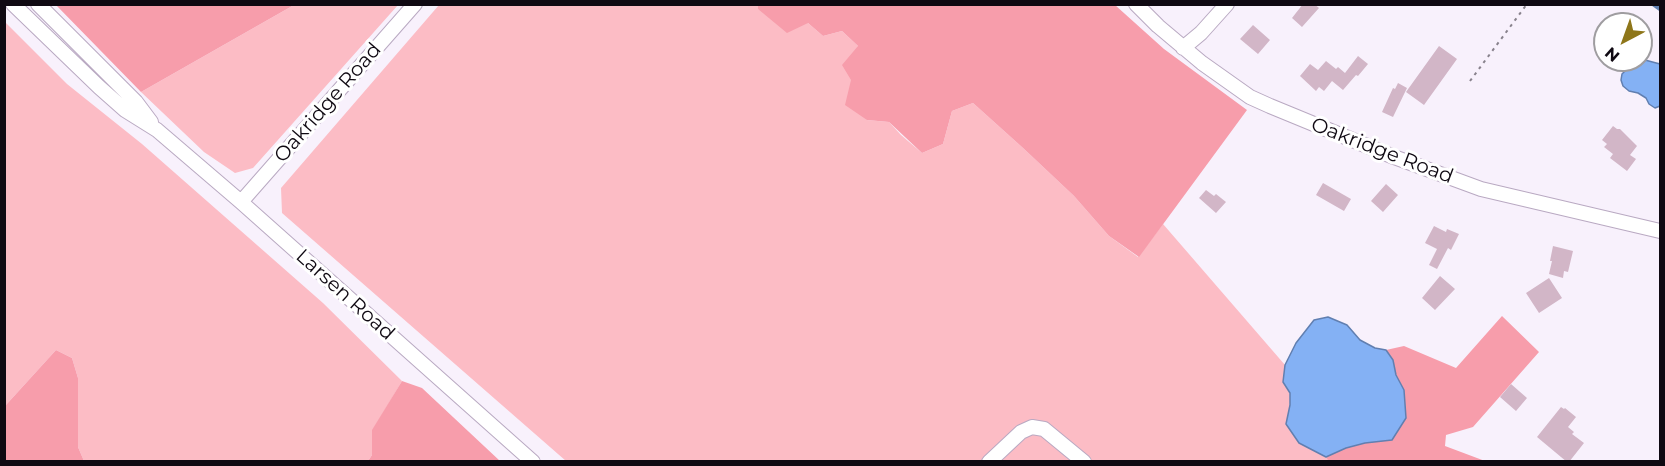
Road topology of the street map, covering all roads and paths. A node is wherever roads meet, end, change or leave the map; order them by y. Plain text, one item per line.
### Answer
1 (13, 4) edge
2 (38, 4) edge
3 (416, 4) edge
4 (1136, 4) edge
5 (1227, 4) edge
6 (1527, 4) edge
7 (1184, 48) junction
8 (1470, 81) dead end
9 (157, 130) junction
10 (241, 202) junction
11 (1660, 231) edge
12 (532, 462) edge
13 (989, 462) edge
14 (1084, 462) edge

1 - 9 street
2 - 9 street
3 - 10 street, Oakridge Road
4 - 7 street, Oakridge Road
5 - 7 street
6 - 8 path
7 - 11 street, Oakridge Road
9 - 10 street, Larsen Road
10 - 12 street, Larsen Road
13 - 14 street

